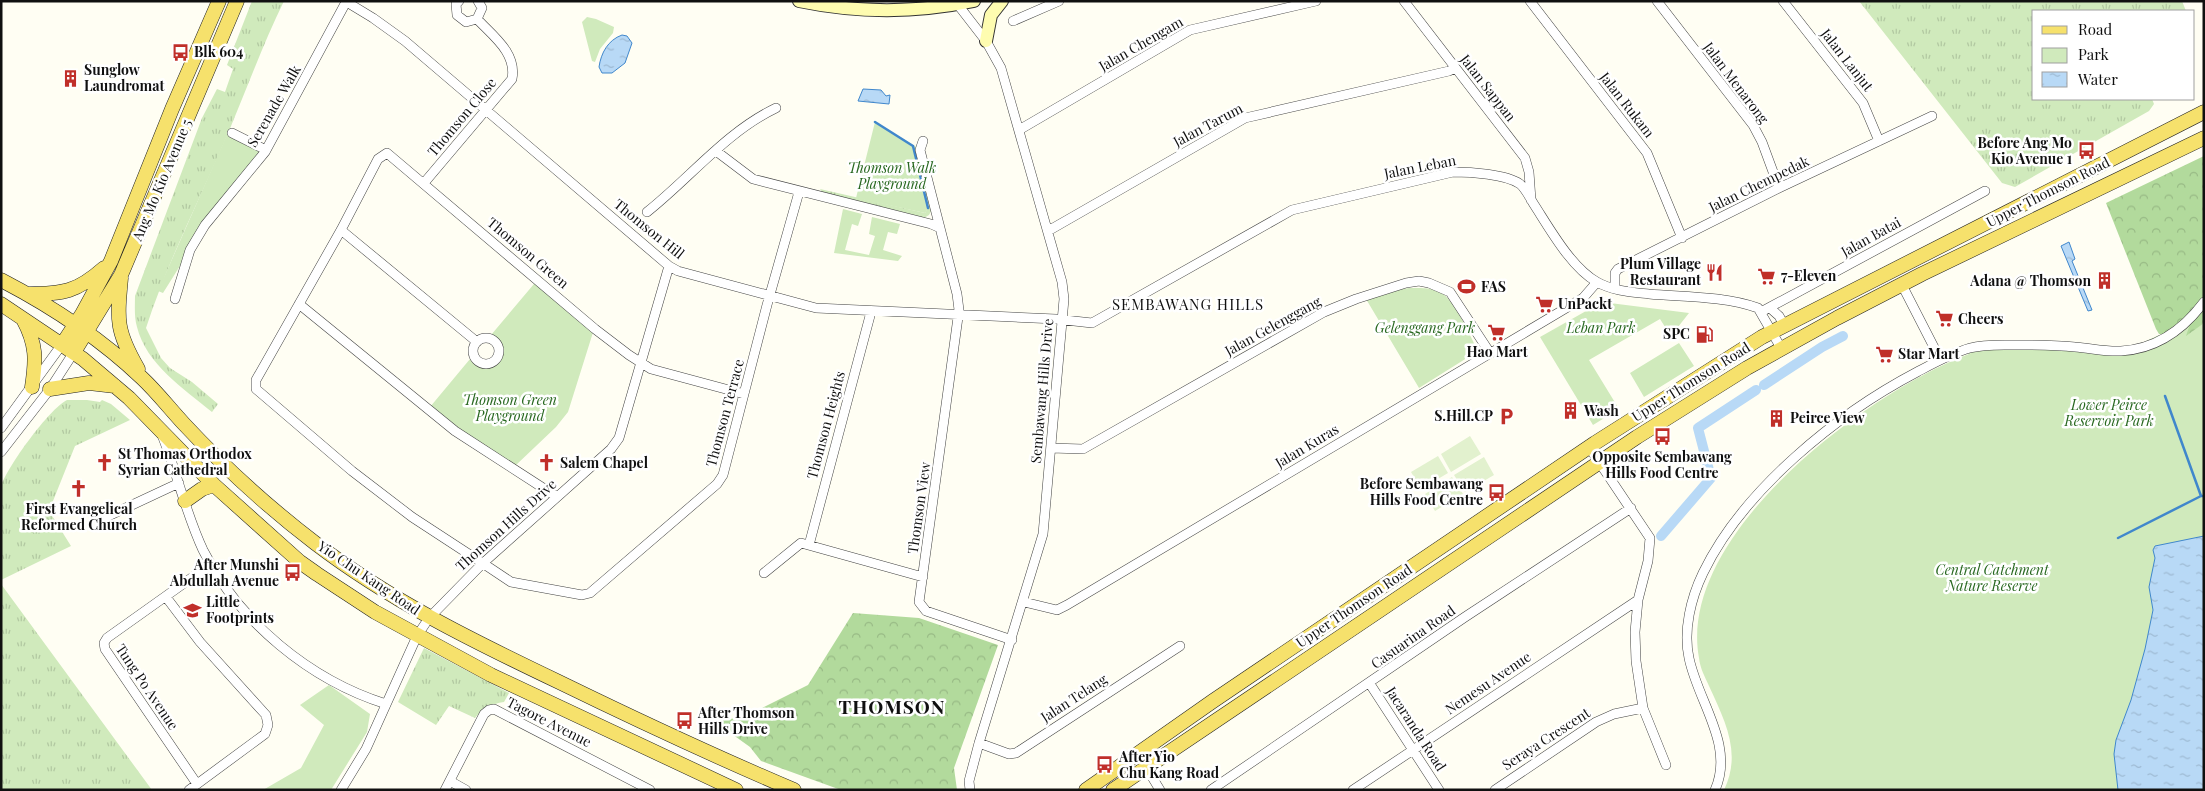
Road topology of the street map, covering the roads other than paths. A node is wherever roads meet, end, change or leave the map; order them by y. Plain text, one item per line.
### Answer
1 (219, 1) edge
2 (237, 1) edge
3 (459, 1) edge
4 (478, 1) edge
5 (799, 1) edge
6 (974, 1) edge
7 (1002, 1) edge
8 (1059, 1) edge
9 (1316, 1) edge
10 (1404, 1) edge
11 (1530, 1) edge
12 (1658, 1) edge
13 (1784, 1) edge
14 (345, 2) edge
15 (957, 3) edge
16 (477, 19) junction
17 (1013, 21) dead end
18 (986, 40) junction
19 (1455, 68) junction
20 (776, 108) dead end
21 (487, 109) junction
22 (2202, 111) edge
23 (1932, 116) dead end
24 (1019, 130) junction
25 (232, 133) dead end
26 (2204, 138) edge
27 (923, 141) dead end
28 (1879, 141) junction
29 (266, 150) junction
30 (716, 151) junction
31 (424, 183) junction
32 (1779, 188) junction
33 (1985, 191) dead end
34 (799, 192) junction
35 (1531, 200) junction
36 (647, 212) dead end
37 (938, 227) junction
38 (341, 230) junction
39 (1048, 231) junction
40 (1682, 238) junction
41 (112, 261) junction
42 (670, 266) junction
43 (121, 275) junction
44 (1, 280) edge
45 (1597, 282) junction
46 (1902, 285) junction
47 (1615, 290) junction
48 (27, 294) junction
49 (770, 296) junction
50 (175, 299) dead end
51 (2204, 302) edge
52 (1, 304) edge
53 (299, 304) junction
54 (1766, 310) junction
55 (871, 312) junction
56 (958, 316) junction
57 (23, 319) junction
58 (1063, 320) junction
59 (1778, 328) junction
60 (81, 329) junction
61 (477, 342) dead end
62 (63, 343) junction
63 (1781, 348) junction
64 (74, 352) junction
65 (1490, 353) junction
66 (1940, 359) junction
67 (641, 364) junction
68 (143, 379) junction
69 (115, 386) junction
70 (32, 387) junction
71 (50, 389) junction
72 (744, 394) junction
73 (1, 428) edge
74 (159, 428) junction
75 (1589, 447) junction
76 (1051, 448) junction
77 (1, 452) edge
78 (1600, 462) junction
79 (179, 483) junction
80 (214, 485) junction
81 (557, 497) junction
82 (185, 501) junction
83 (1631, 508) junction
84 (102, 519) dead end
85 (809, 545) junction
86 (211, 564) junction
87 (482, 564) junction
88 (764, 573) dead end
89 (923, 578) junction
90 (166, 597) junction
91 (1638, 600) junction
92 (1024, 602) junction
93 (429, 618) junction
94 (417, 636) junction
95 (1012, 640) junction
96 (1180, 646) dead end
97 (1370, 684) junction
98 (1213, 701) junction
99 (386, 704) junction
100 (1643, 708) junction
101 (1223, 716) junction
102 (979, 744) junction
103 (1412, 750) junction
104 (1666, 764) dead end
105 (1146, 767) junction
106 (197, 784) junction
107 (766, 784) edge
108 (447, 786) edge
109 (189, 790) edge
110 (341, 790) edge
111 (466, 790) edge
112 (650, 790) edge
113 (736, 790) edge
114 (794, 790) edge
115 (970, 790) edge
116 (1086, 790) edge
117 (1113, 790) edge
118 (1160, 790) edge
119 (1211, 790) edge
120 (1353, 790) edge
121 (1439, 790) edge
122 (1495, 790) edge
123 (1715, 790) edge

1 - 41 main road, Ang Mo Kio Avenue 5
2 - 43 main road, Ang Mo Kio Avenue 5
3 - 16 street
4 - 16 street
5 - 15 main road
6 - 15 main road
7 - 18 main road
8 - 17 street
9 - 24 street, Jalan Chengam
10 - 19 street, Jalan Sappan
11 - 40 street, Jalan Rukam
12 - 32 street, Jalan Menarong
13 - 28 street, Jalan Lanjut
14 - 21 street, Thomson Hill
14 - 29 street, Serenade Walk
15 - 18 street, Sembawang Hills Drive
16 - 21 street, Thomson Close
18 - 24 street, Sembawang Hills Drive
19 - 35 street, Jalan Sappan
19 - 39 street, Jalan Tarum
20 - 30 street
21 - 31 street, Thomson Close
21 - 42 street, Thomson Hill
22 - 59 main road, Upper Thomson Road
23 - 28 street, Jalan Chempedak
24 - 39 street, Sembawang Hills Drive
25 - 29 street
26 - 46 main road, Upper Thomson Road
27 - 37 street, Thomson View
28 - 32 street, Jalan Chempedak
29 - 50 street, Serenade Walk
30 - 34 street
30 - 36 street
31 - 38 street, Thomson Green
31 - 67 street, Thomson Green
32 - 40 street, Jalan Chempedak
33 - 54 street, Jalan Batai
34 - 37 street
34 - 49 street, Thomson Terrace
35 - 45 street, Jalan Leban
35 - 58 street, Jalan Leban
37 - 56 street, Thomson View
38 - 53 street, Thomson Green
38 - 61 street
39 - 58 street, Sembawang Hills Drive
40 - 47 street, Jalan Chempedak
41 - 48 main road
41 - 60 main road, Ang Mo Kio Avenue 5
42 - 49 street, Thomson Hill
42 - 67 street, Thomson Hills Drive
43 - 60 main road, Ang Mo Kio Avenue 5
43 - 68 main road
44 - 48 main road, Yio Chu Kang Road
45 - 47 street, Jalan Leban
45 - 65 street, Jalan Kuras
46 - 63 main road, Upper Thomson Road
46 - 66 street
47 - 54 street, Jalan Leban
48 - 60 main road, Yio Chu Kang Road
49 - 55 street, Thomson Hill
49 - 72 street, Thomson Terrace
51 - 66 street
52 - 57 main road, Yio Chu Kang Road
53 - 81 street
53 - 87 street, Thomson Green
54 - 59 street, Jalan Leban
54 - 59 street, Jalan Leban
55 - 56 street, Thomson Hill
55 - 85 street, Thomson Heights
56 - 58 street, Thomson Hill
56 - 89 street, Thomson View
57 - 62 main road, Yio Chu Kang Road
57 - 70 main road
58 - 76 street, Sembawang Hills Drive
59 - 63 street, Jalan Leban
59 - 75 main road, Upper Thomson Road
60 - 62 main road, Ang Mo Kio Avenue 5
60 - 64 main road, Ang Mo Kio Avenue 5
60 - 68 main road, Yio Chu Kang Road
62 - 64 main road, Yio Chu Kang Road
62 - 70 street
63 - 78 main road, Upper Thomson Road
64 - 69 main road, Yio Chu Kang Road
64 - 71 street
65 - 76 street, Jalan Gelenggang
65 - 92 street, Jalan Kuras
66 - 123 street
67 - 72 street, Thomson Green
67 - 81 street, Thomson Hills Drive
68 - 93 main road, Yio Chu Kang Road
69 - 71 main road
69 - 74 main road, Yio Chu Kang Road
70 - 73 street
71 - 77 street
72 - 87 street, Thomson Terrace
74 - 79 street
74 - 80 main road, Yio Chu Kang Road
75 - 78 street
75 - 98 main road, Upper Thomson Road
76 - 92 street, Sembawang Hills Drive
78 - 83 street
78 - 101 main road, Upper Thomson Road
79 - 82 street
79 - 84 street
80 - 82 main road
80 - 94 main road, Yio Chu Kang Road
81 - 87 street, Thomson Hills Drive
82 - 86 street
83 - 91 street
83 - 97 street, Casuarina Road
85 - 88 street
85 - 89 street
86 - 90 street, Tung Po Avenue
86 - 99 street
87 - 93 street, Thomson Hills Drive
89 - 95 street, Thomson View
90 - 106 street, Tung Po Avenue
90 - 106 street
91 - 100 street
91 - 103 street, Nemesu Avenue
92 - 95 street, Sembawang Hills Drive
93 - 94 street, Thomson Hills Drive
93 - 107 main road, Yio Chu Kang Road
94 - 99 street, Thomson Hills Drive
94 - 113 main road, Yio Chu Kang Road
95 - 102 street, Sembawang Hills Drive
96 - 102 street, Jalan Telang
97 - 103 street, Jacaranda Road
97 - 119 street, Casuarina Road
98 - 101 main road
98 - 116 main road, Upper Thomson Road
99 - 110 street, Thomson Hills Drive
100 - 104 street
100 - 122 street, Seraya Crescent
101 - 105 main road, Upper Thomson Road
102 - 115 street, Sembawang Hills Drive
103 - 120 street, Nemesu Avenue
103 - 121 street, Jacaranda Road
105 - 117 main road, Upper Thomson Road
105 - 118 street
106 - 109 street
107 - 114 main road, Yio Chu Kang Road
108 - 111 street
108 - 112 street, Tagore Avenue

